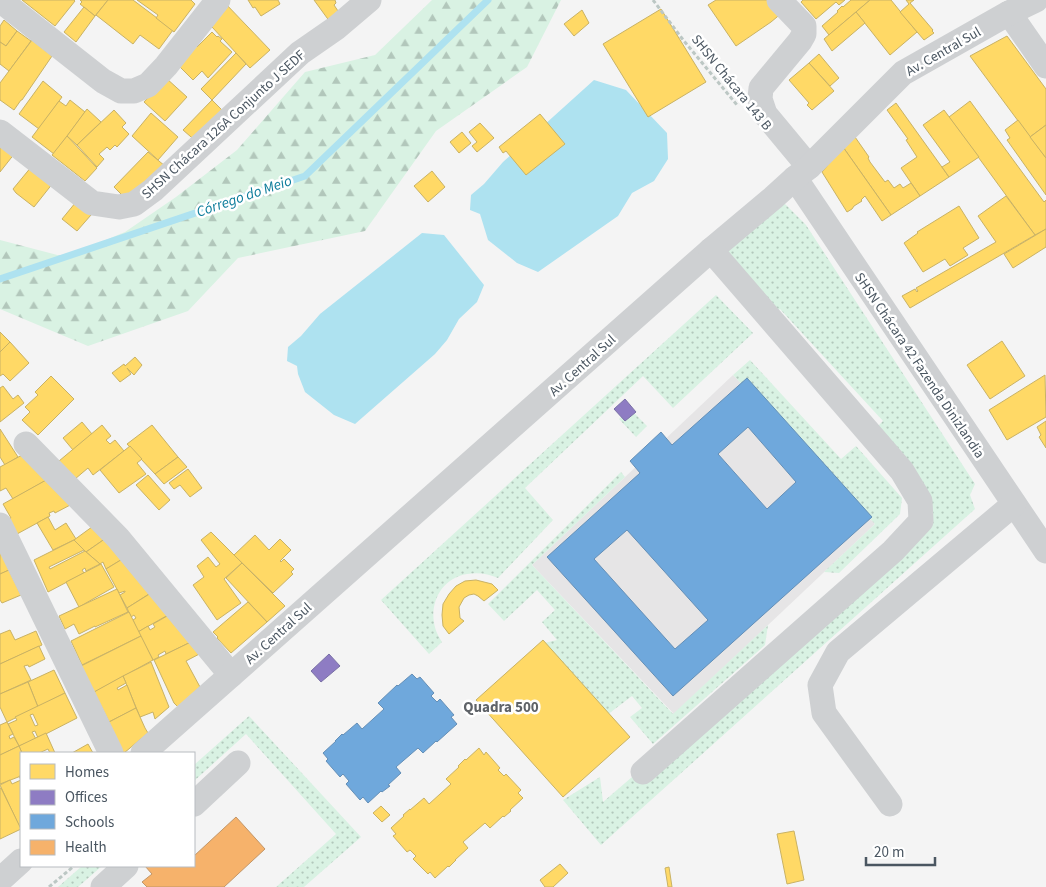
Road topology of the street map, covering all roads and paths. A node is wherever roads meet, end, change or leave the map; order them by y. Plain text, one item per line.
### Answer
1 (369, 0) edge
2 (653, 0) edge
3 (779, 0) edge
4 (1036, 0) edge
5 (214, 1) edge
6 (2, 2) edge
7 (1009, 13) junction
8 (1046, 66) edge
9 (739, 108) dead end
10 (0, 132) edge
11 (802, 173) junction
12 (711, 250) junction
13 (26, 444) dead end
14 (1014, 504) junction
15 (0, 525) edge
16 (1046, 551) edge
17 (231, 675) junction
18 (111, 752) edge
19 (144, 752) edge
20 (238, 763) dead end
21 (642, 772) dead end
22 (195, 803) edge
23 (890, 804) dead end
24 (20, 862) edge
25 (73, 867) edge
26 (125, 867) edge
27 (1, 877) edge
28 (49, 887) edge
29 (103, 887) edge

1 - 10 street, SHSN Chácara 126A Conjunto J SEDF
2 - 9 path, SHSN Chácara 143 B
3 - 11 street, SHSN Chácara 42 Fazenda Dinizlandia
4 - 7 street, Av. Central Sul
5 - 6 street
7 - 8 street
7 - 11 street, Av. Central Sul
11 - 12 street, Av. Central Sul
11 - 14 street, SHSN Chácara 42 Fazenda Dinizlandia
12 - 17 street, Av. Central Sul
12 - 21 street
13 - 17 street
14 - 16 street, SHSN Chácara 42 Fazenda Dinizlandia
14 - 23 street
15 - 18 street
17 - 19 street, Av. Central Sul
20 - 22 street
24 - 27 street
25 - 28 path
26 - 29 street

